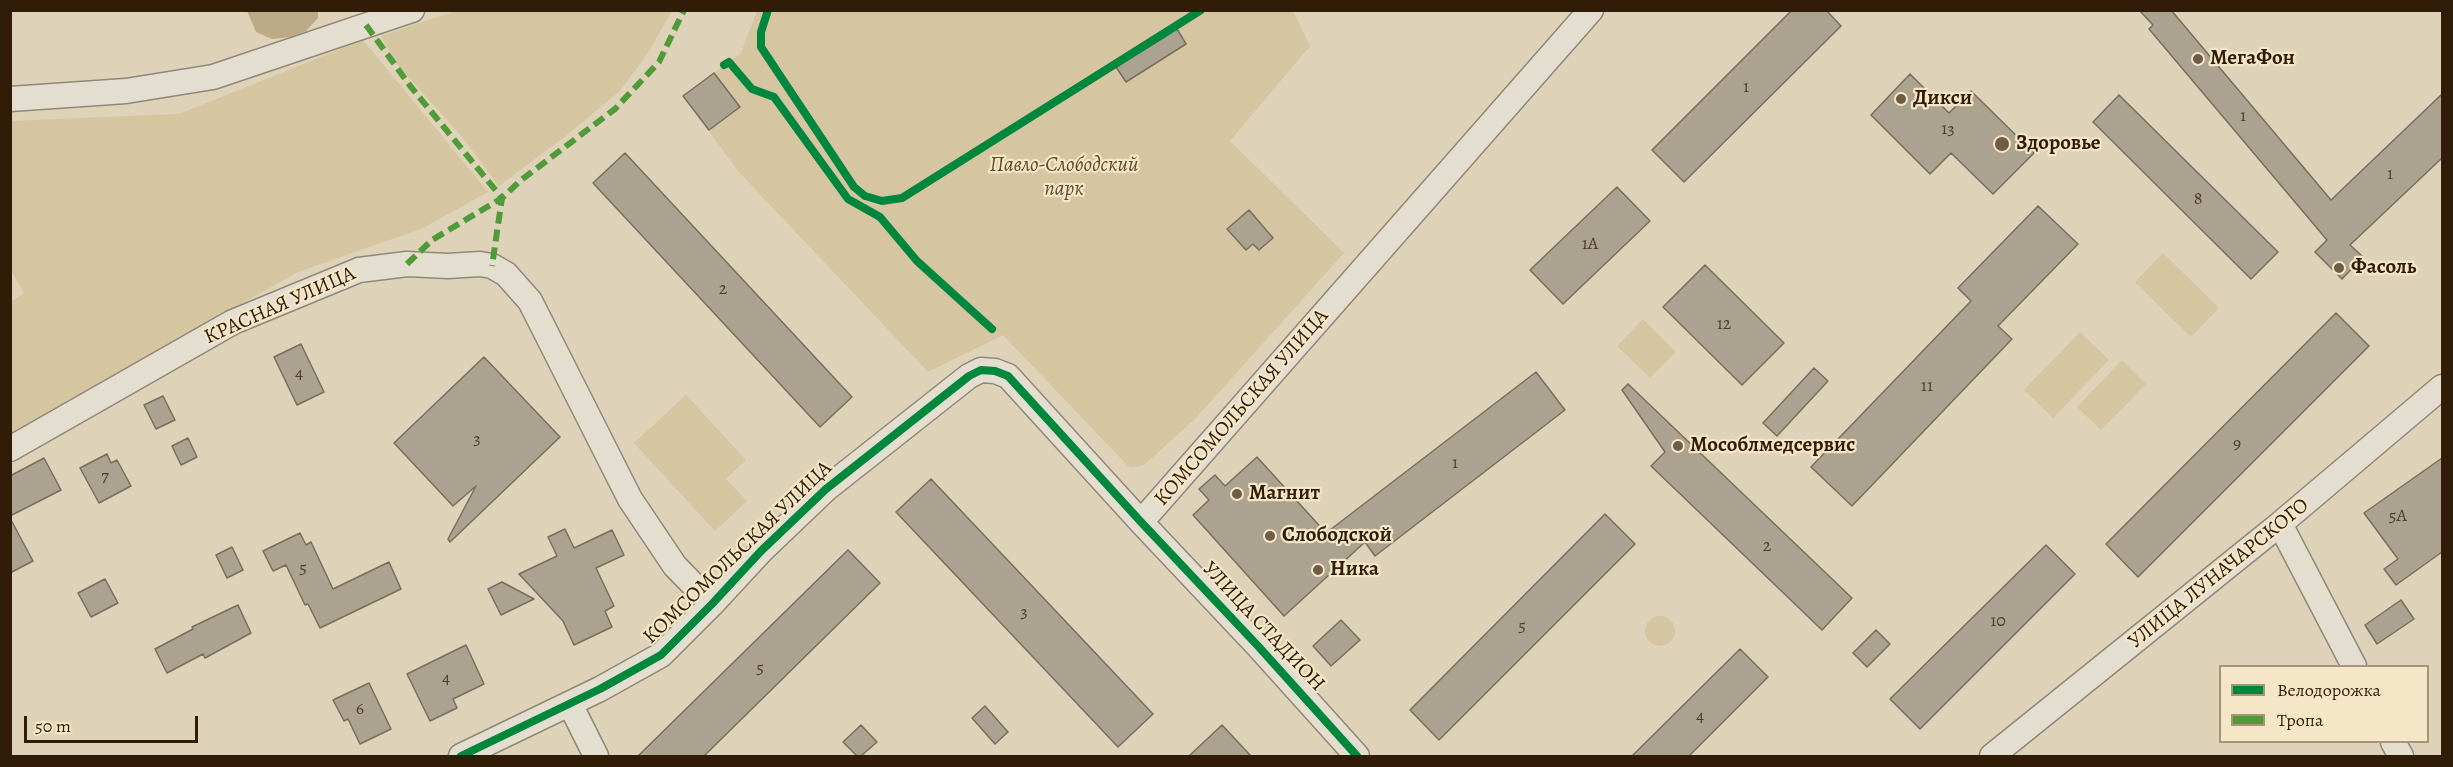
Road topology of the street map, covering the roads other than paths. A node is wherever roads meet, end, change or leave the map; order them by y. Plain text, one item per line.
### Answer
1 (412, 10) edge
2 (1591, 10) edge
3 (10, 99) edge
4 (2442, 387) edge
5 (10, 449) edge
6 (1141, 522) junction
7 (2280, 524) junction
8 (712, 604) junction
9 (2353, 665) edge
10 (570, 704) junction
11 (461, 756) edge
12 (596, 756) edge
13 (1357, 756) edge
14 (1992, 756) edge

1 - 3 street
2 - 6 street, КОМСОМОЛЬСКАЯ УЛИЦА
4 - 7 street, УЛИЦА ЛУНАЧАРСКОГО
5 - 8 street, КРАСНАЯ УЛИЦА
6 - 8 street, КОМСОМОЛЬСКАЯ УЛИЦА
6 - 13 street, УЛИЦА СТАДИОН
7 - 9 street
7 - 14 street, УЛИЦА ЛУНАЧАРСКОГО
8 - 10 street, КОМСОМОЛЬСКАЯ УЛИЦА
10 - 11 street, КОМСОМОЛЬСКАЯ УЛИЦА
10 - 12 street

